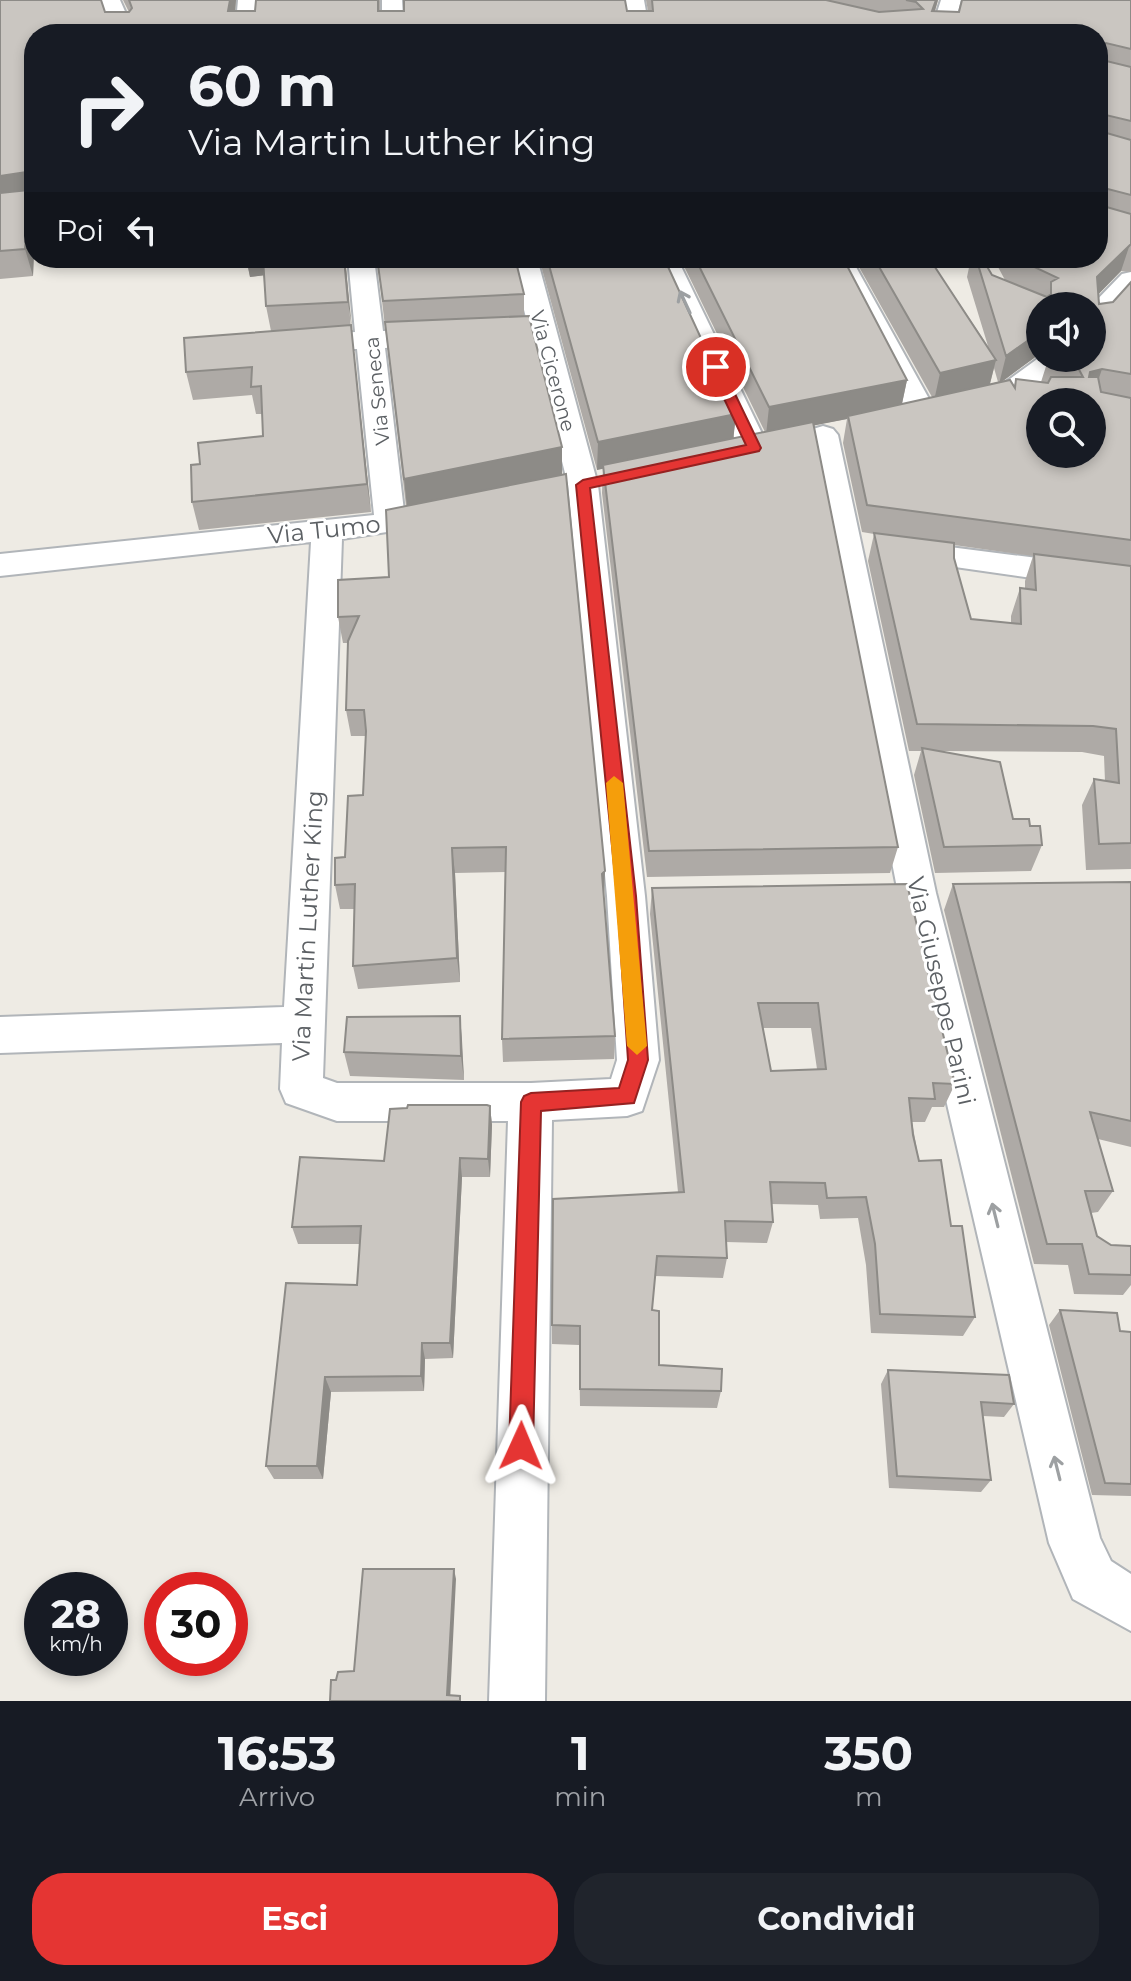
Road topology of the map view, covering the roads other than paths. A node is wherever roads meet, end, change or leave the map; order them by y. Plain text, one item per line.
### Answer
1 (110, 0) edge
2 (248, 0) edge
3 (392, 0) edge
4 (634, 0) edge
5 (951, 0) edge
6 (120, 24) edge
7 (247, 24) edge
8 (393, 24) edge
9 (638, 24) edge
10 (944, 24) edge
11 (362, 268) edge
12 (527, 268) edge
13 (672, 268) edge
14 (842, 268) edge
15 (1131, 280) edge
16 (1106, 306) edge
17 (543, 332) junction
18 (512, 333) edge
19 (465, 336) edge
20 (372, 341) junction
21 (266, 345) edge
22 (1038, 372) edge
23 (1008, 394) junction
24 (1026, 397) edge
25 (801, 439) junction
26 (723, 455) edge
27 (464, 509) edge
28 (390, 524) junction
29 (327, 530) junction
30 (845, 544) junction
31 (0, 565) edge
32 (1131, 581) edge
33 (303, 1024) junction
34 (0, 1035) edge
35 (632, 1078) joint
36 (531, 1102) junction
37 (1131, 1604) edge
38 (517, 1701) edge

1 - 6 street
2 - 7 street
3 - 8 street
4 - 9 street
5 - 10 street
11 - 20 street, Via Seneca
12 - 17 street, Via Cicerone
25 -> 13 street, Via Giuseppe Parini
14 - 23 street
15 - 16 street
17 - 18 street
17 - 35 street, Via Cicerone
19 - 20 street
20 - 21 street
20 - 28 street, Via Seneca
22 - 23 street
23 - 24 street
25 - 26 street
25 - 30 street, Via Giuseppe Parini
27 - 28 street, Via Tumo
28 - 29 street, Via Tumo
29 - 31 street, Via Tumo
29 - 33 street, Via Martin Luther King
30 - 32 street
37 -> 30 street, Via Giuseppe Parini
33 - 34 street
33 - 36 street, Via Martin Luther King
35 - 36 street, Via Martin Luther King
36 - 38 street

